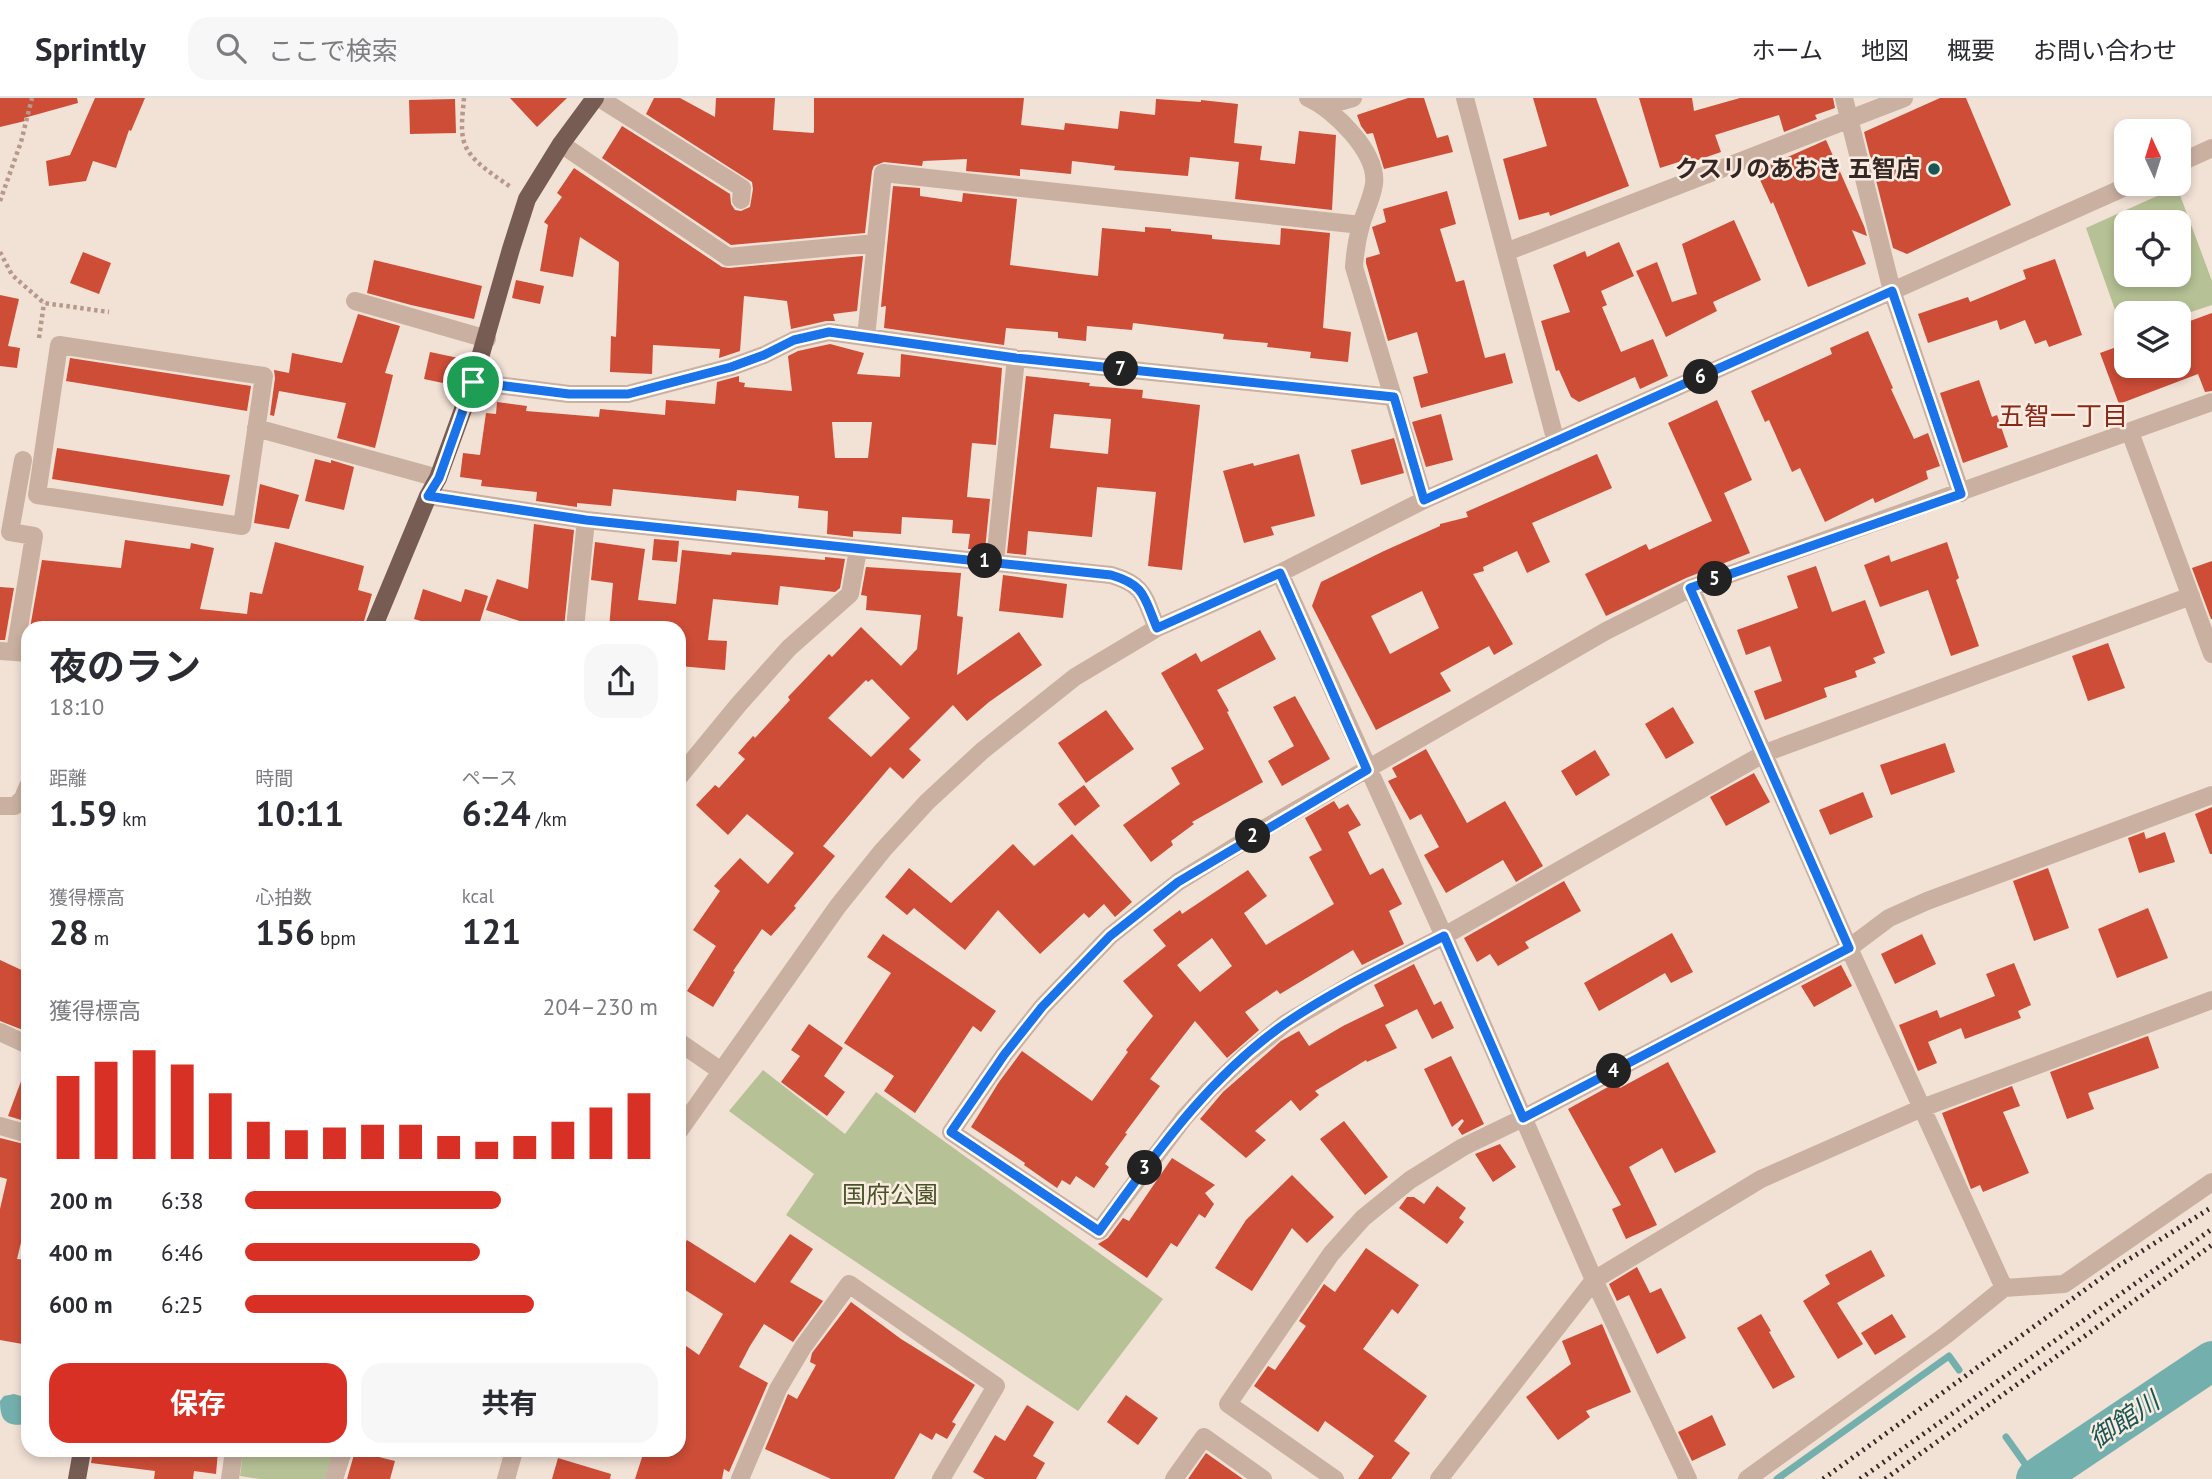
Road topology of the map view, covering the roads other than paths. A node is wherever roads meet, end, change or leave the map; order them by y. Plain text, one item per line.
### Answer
1 (597, 98) edge
2 (1308, 98) edge
3 (1353, 98) edge
4 (1465, 98) edge
5 (1844, 98) edge
6 (1904, 98) edge
7 (1325, 106) junction
8 (1850, 120) junction
9 (561, 144) junction
10 (2212, 148) edge
11 (2191, 158) edge
12 (2114, 192) edge
13 (741, 200) dead end
14 (1361, 225) junction
15 (876, 243) junction
16 (1506, 252) junction
17 (1892, 291) junction
18 (355, 302) dead end
19 (866, 337) junction
20 (487, 339) junction
21 (1016, 358) junction
22 (473, 382) junction
23 (1394, 397) junction
24 (2212, 402) edge
25 (256, 428) junction
26 (2130, 432) junction
27 (1556, 442) junction
28 (23, 460) dead end
29 (439, 478) junction
30 (1961, 494) junction
31 (428, 496) junction
32 (1424, 500) junction
33 (586, 520) junction
34 (858, 550) junction
35 (995, 561) junction
36 (1280, 573) junction
37 (1690, 588) junction
38 (2191, 596) junction
39 (376, 621) edge
40 (576, 621) edge
41 (1157, 628) junction
42 (14, 652) edge
43 (2212, 654) edge
44 (1765, 753) junction
45 (686, 768) edge
46 (1367, 770) junction
47 (2212, 795) edge
48 (21, 800) edge
49 (0, 806) edge
50 (1444, 936) junction
51 (1849, 948) junction
52 (2212, 1000) edge
53 (0, 1032) edge
54 (21, 1042) edge
55 (686, 1047) edge
56 (721, 1071) junction
57 (1922, 1108) junction
58 (1523, 1118) junction
59 (686, 1121) edge
60 (0, 1126) edge
61 (21, 1132) edge
62 (2212, 1182) edge
63 (1594, 1280) junction
64 (2004, 1288) junction
65 (81, 1457) edge
66 (233, 1457) edge
67 (341, 1457) edge
68 (512, 1457) edge
69 (77, 1479) edge
70 (230, 1479) edge
71 (334, 1479) edge
72 (506, 1479) edge
73 (740, 1479) edge
74 (941, 1479) edge
75 (1174, 1479) edge
76 (1263, 1479) edge
77 (1335, 1479) edge
78 (1439, 1479) edge
79 (1688, 1479) edge
80 (1747, 1479) edge

1 - 9 main road
1 - 13 street
2 - 7 street
3 - 7 street
4 - 16 street
5 - 8 street
6 - 8 street
7 - 14 street
8 - 16 street
8 - 17 street
9 - 15 street
9 - 20 main road
10 - 11 street
12 - 17 street
14 - 15 street
14 - 23 street
15 - 19 street
16 - 27 street
17 - 27 street
17 - 30 street
18 - 20 street
19 - 21 street
19 - 22 street
20 - 22 main road
21 - 23 street
21 - 35 street
22 - 29 main road
23 - 32 street
24 - 26 street
25 - 25 street
25 - 29 street
26 - 30 street
26 - 38 street
27 - 32 street
28 - 42 street
29 - 31 main road
30 - 37 street
31 - 33 street
31 - 39 main road
32 - 36 street
33 - 34 street
33 - 40 street
34 - 35 street
34 - 45 street
35 - 41 street
36 - 41 street
36 - 46 street
37 - 44 street
37 - 46 street
38 - 43 street
38 - 44 street
41 - 56 street
44 - 50 street
44 - 51 street
46 - 50 street
46 - 50 street
47 - 51 street
48 - 49 street
50 - 58 street
51 - 57 street
51 - 58 street
52 - 57 street
53 - 54 street
55 - 56 street
56 - 59 street
57 - 63 street
57 - 64 street
58 - 63 street
58 - 77 street
60 - 61 street
62 - 64 street
63 - 78 street
63 - 79 street
64 - 80 street
65 - 69 main road
66 - 70 street
67 - 71 street
68 - 72 street
73 - 74 street
75 - 76 street

